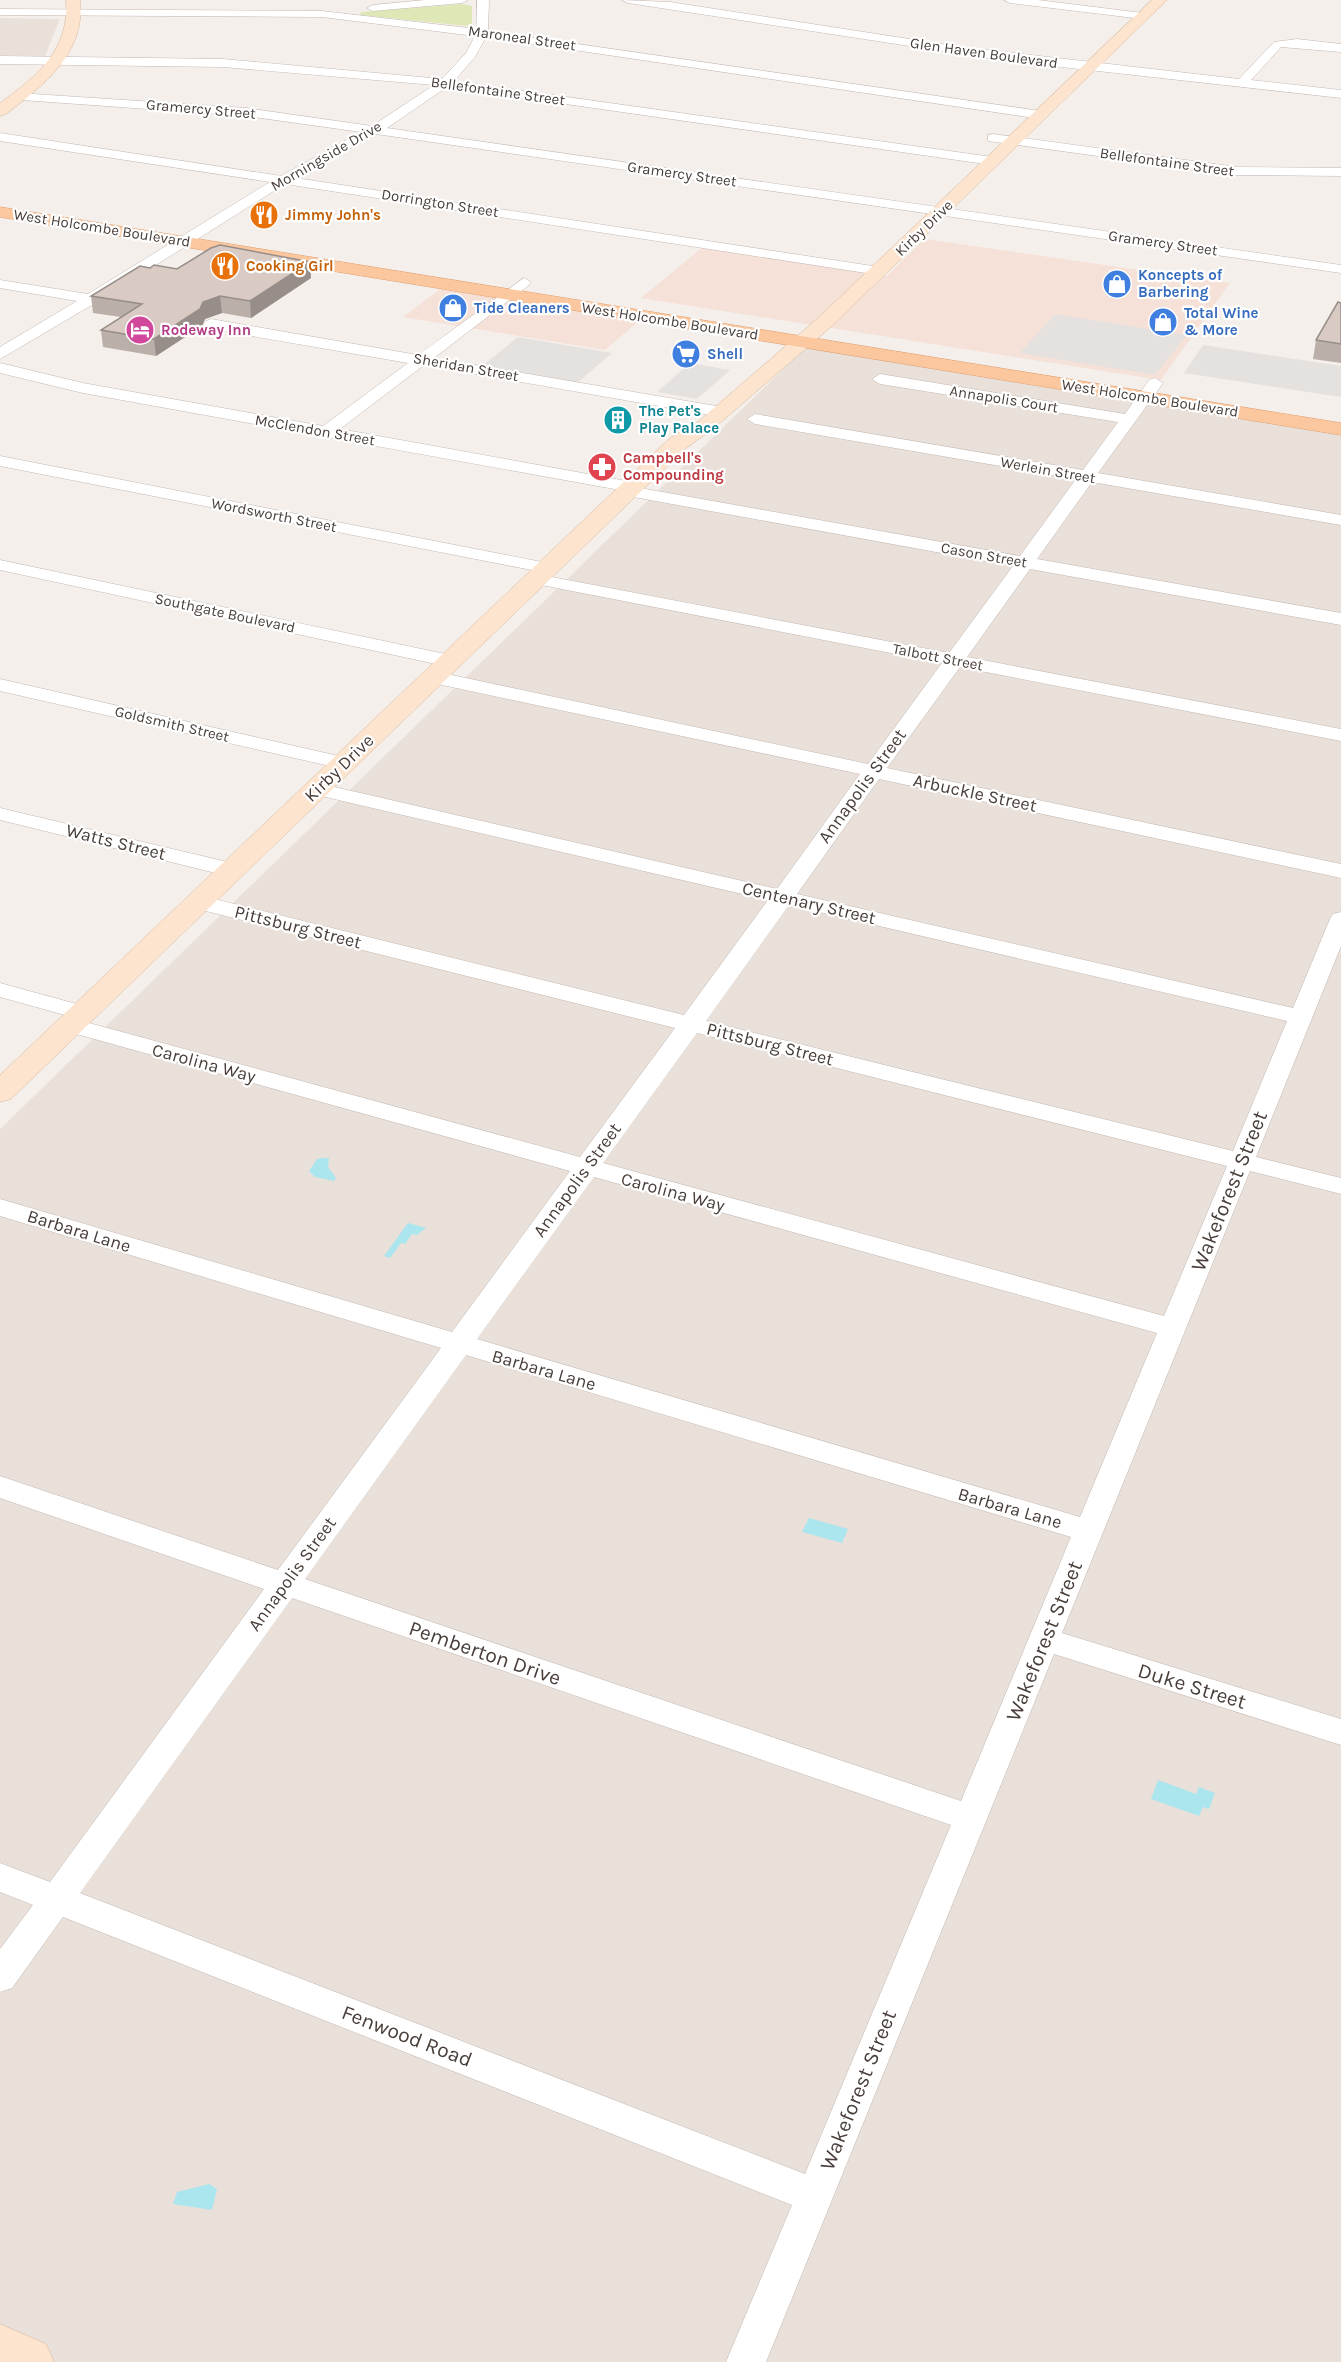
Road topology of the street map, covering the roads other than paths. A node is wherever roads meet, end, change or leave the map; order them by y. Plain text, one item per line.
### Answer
1 (462, 0) edge
2 (483, 0) edge
3 (628, 0) edge
4 (1010, 0) edge
5 (1160, 0) edge
6 (74, 6) edge
7 (1138, 10) edge
8 (0, 12) edge
9 (322, 14) junction
10 (484, 33) junction
11 (1341, 48) edge
12 (0, 60) edge
13 (58, 60) junction
14 (1071, 65) junction
15 (1090, 68) junction
16 (1243, 82) junction
17 (445, 83) junction
18 (1341, 94) edge
19 (22, 96) junction
20 (0, 111) edge
21 (1021, 112) junction
22 (1041, 115) junction
23 (372, 129) junction
24 (0, 136) edge
25 (993, 138) junction
26 (1013, 141) junction
27 (971, 158) junction
28 (992, 161) junction
29 (1341, 172) edge
30 (284, 180) junction
31 (0, 198) edge
32 (919, 208) junction
33 (941, 211) junction
34 (0, 212) edge
35 (203, 231) junction
36 (185, 242) junction
37 (857, 267) junction
38 (1341, 269) edge
39 (879, 271) junction
40 (524, 282) junction
41 (0, 284) edge
42 (508, 295) junction
43 (92, 299) junction
44 (211, 324) dead end
45 (798, 334) junction
46 (0, 354) edge
47 (422, 360) junction
48 (0, 368) edge
49 (880, 379) dead end
50 (1149, 390) junction
51 (713, 410) junction
52 (1341, 413) edge
53 (755, 419) dead end
54 (1128, 419) junction
55 (1341, 429) edge
56 (326, 432) junction
57 (0, 461) edge
58 (1086, 477) junction
59 (630, 489) junction
60 (1341, 520) edge
61 (1024, 562) junction
62 (0, 565) edge
63 (541, 573) junction
64 (1341, 620) edge
65 (954, 660) junction
66 (442, 669) junction
67 (0, 685) edge
68 (1341, 735) edge
69 (343, 764) junction
70 (873, 771) junction
71 (317, 789) junction
72 (0, 814) edge
73 (232, 870) junction
74 (1341, 871) edge
75 (782, 897) junction
76 (198, 902) junction
77 (1341, 919) edge
78 (0, 990) edge
79 (1301, 1017) junction
80 (76, 1019) junction
81 (690, 1024) junction
82 (0, 1092) edge
83 (1241, 1161) junction
84 (586, 1168) junction
85 (1341, 1186) edge
86 (0, 1207) edge
87 (1172, 1328) junction
88 (458, 1344) junction
89 (0, 1487) edge
90 (1089, 1531) junction
91 (284, 1585) junction
92 (1044, 1639) junction
93 (1341, 1732) edge
94 (971, 1818) junction
95 (0, 1877) edge
96 (56, 1899) junction
97 (0, 1977) edge
98 (815, 2196) junction
99 (0, 2349) edge
100 (28, 2362) edge
101 (746, 2362) edge

1 - 9 street
2 - 10 street
3 - 14 street, Glen Haven Boulevard
4 - 7 street
5 - 7 main road, Kirby Drive
6 - 8 street, Maroneal Street
6 - 9 street, Maroneal Street
6 - 13 main road
7 - 14 main road, Kirby Drive
7 - 15 main road, Kirby Drive
9 - 10 street, Maroneal Street
10 - 17 street, Morningside Drive
10 - 21 street, Maroneal Street
11 - 16 street
12 - 13 street, Bellefontaine Street
13 - 17 street, Bellefontaine Street
13 - 19 main road
14 - 15 street, Glen Haven Boulevard
14 - 21 main road, Kirby Drive
15 - 16 street, Glen Haven Boulevard
15 - 22 main road, Kirby Drive
16 - 18 street, Glen Haven Boulevard
17 - 23 street, Morningside Drive
17 - 27 street, Bellefontaine Street
19 - 20 main road
19 - 23 street, Gramercy Street
21 - 22 street, Maroneal Street
21 - 25 main road, Kirby Drive
22 - 26 main road, Kirby Drive
23 - 30 street, Morningside Drive
23 - 32 street, Gramercy Street
24 - 30 street, Dorrington Street
25 - 26 street, Bellefontaine Street
25 - 27 main road, Kirby Drive
26 - 28 main road, Kirby Drive
26 - 29 street, Bellefontaine Street
27 - 28 street, Bellefontaine Street
27 - 32 main road, Kirby Drive
28 - 33 main road, Kirby Drive
30 - 35 street, Morningside Drive
30 - 37 street, Dorrington Street
31 - 35 main road, West Holcombe Boulevard
32 - 33 street, Gramercy Street
32 - 37 main road, Kirby Drive
33 - 38 street, Gramercy Street
33 - 39 main road, Kirby Drive
34 - 36 main road, West Holcombe Boulevard
35 - 36 street, Morningside Drive
35 - 40 main road, West Holcombe Boulevard
36 - 42 main road, West Holcombe Boulevard
36 - 43 street, Morningside Drive
37 - 39 street, Dorrington Street
37 - 45 main road, Kirby Drive
39 - 45 main road, Kirby Drive
40 - 42 street
40 - 45 main road, West Holcombe Boulevard
41 - 43 street
42 - 45 main road, West Holcombe Boulevard
42 - 47 street
43 - 46 street, Morningside Drive
44 - 47 street, Sheridan Street
45 - 50 main road, West Holcombe Boulevard
45 - 51 main road, Kirby Drive
47 - 51 street, Sheridan Street
47 - 56 street
48 - 56 street, McClendon Street
49 - 54 street, Annapolis Court
50 - 52 main road, West Holcombe Boulevard
50 - 54 street, Annapolis Street
50 - 55 main road, West Holcombe Boulevard
51 - 59 main road, Kirby Drive
53 - 58 street, Werlein Street
54 - 58 street, Annapolis Street
56 - 59 street, McClendon Street
57 - 63 street, Wordsworth Street
58 - 60 street, Werlein Street
58 - 61 street, Annapolis Street
59 - 61 street, Cason Street
59 - 63 main road, Kirby Drive
61 - 64 street, Cason Street
61 - 65 street, Annapolis Street
62 - 66 street, Southgate Boulevard
63 - 65 street, Talbott Street
63 - 66 main road, Kirby Drive
65 - 68 street, Talbott Street
65 - 70 street, Annapolis Street
66 - 69 main road, Kirby Drive
66 - 70 street, Arbuckle Street
67 - 69 street, Goldsmith Street
69 - 71 main road, Kirby Drive
70 - 74 street, Arbuckle Street
70 - 75 street, Annapolis Street
71 - 73 main road, Kirby Drive
71 - 75 street, Centenary Street
72 - 73 street, Watts Street
73 - 76 main road, Kirby Drive
75 - 79 street, Centenary Street
75 - 81 street, Annapolis Street
76 - 80 main road, Kirby Drive
76 - 81 street, Pittsburg Street
77 - 79 street, Wakeforest Street
78 - 80 street, Carolina Way
79 - 83 street, Wakeforest Street
80 - 82 main road, Kirby Drive
80 - 84 street, Carolina Way
81 - 83 street, Pittsburg Street
81 - 84 street, Annapolis Street
83 - 85 street, Pittsburg Street
83 - 87 street, Wakeforest Street
84 - 87 street, Carolina Way
84 - 88 street, Annapolis Street
86 - 88 street, Barbara Lane
87 - 90 street, Wakeforest Street
88 - 90 street, Barbara Lane
88 - 91 street, Annapolis Street
89 - 91 street, Pemberton Drive
90 - 92 street, Wakeforest Street
91 - 94 street, Pemberton Drive
91 - 96 street, Annapolis Street
92 - 93 street, Duke Street
92 - 94 street, Wakeforest Street
94 - 98 street, Wakeforest Street
95 - 96 street, Fenwood Road
96 - 97 street, Annapolis Street
96 - 98 street, Fenwood Road
98 - 101 street, Wakeforest Street
99 - 100 main road

